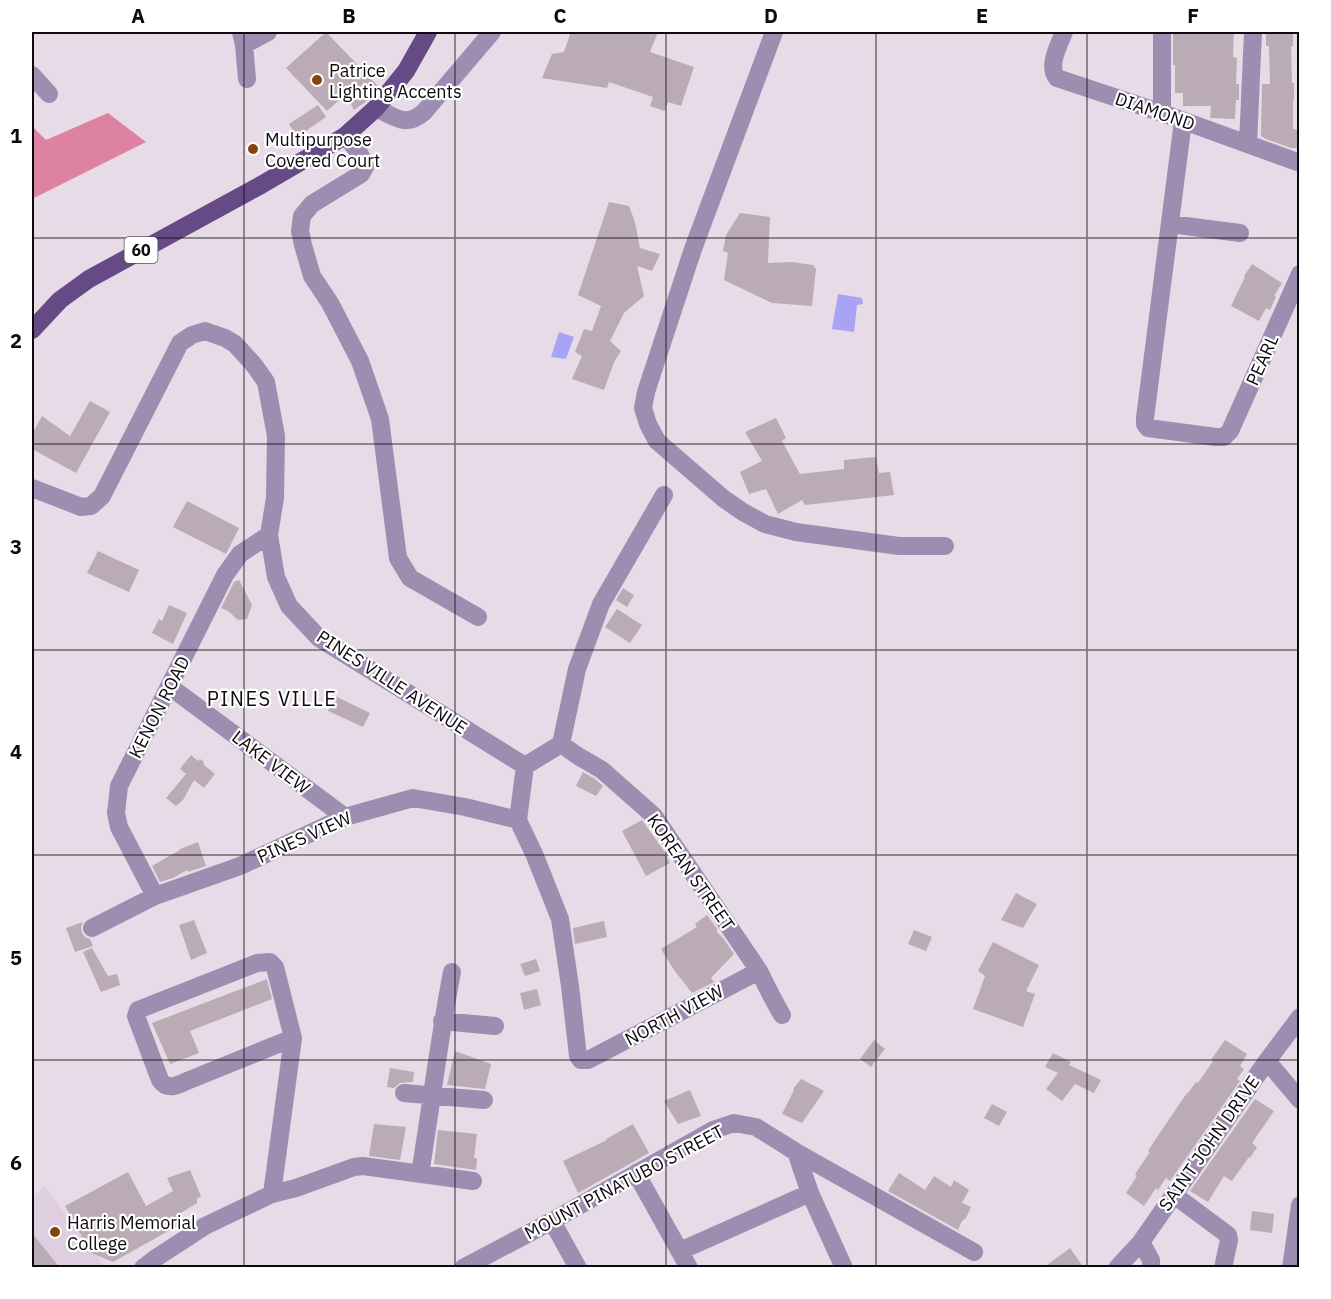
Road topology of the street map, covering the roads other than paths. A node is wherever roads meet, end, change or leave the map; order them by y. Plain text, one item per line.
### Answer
1 (268, 32) edge
2 (428, 32) edge
3 (492, 32) edge
4 (774, 32) edge
5 (1064, 32) edge
6 (1162, 32) edge
7 (1252, 32) edge
8 (242, 38) edge
9 (32, 75) edge
10 (247, 79) dead end
11 (50, 93) dead end
12 (376, 108) junction
13 (1162, 113) junction
14 (1183, 121) junction
15 (345, 136) junction
16 (1248, 144) junction
17 (1299, 163) edge
18 (1170, 224) junction
19 (1240, 233) dead end
20 (1297, 286) edge
21 (32, 330) edge
22 (32, 488) edge
23 (664, 495) dead end
24 (269, 535) junction
25 (945, 546) dead end
26 (478, 617) dead end
27 (169, 686) junction
28 (561, 744) junction
29 (525, 766) junction
30 (345, 816) junction
31 (518, 820) junction
32 (155, 896) junction
33 (92, 927) dead end
34 (759, 971) junction
35 (452, 972) dead end
36 (782, 1015) dead end
37 (1299, 1017) edge
38 (442, 1021) junction
39 (495, 1026) dead end
40 (293, 1038) junction
41 (1267, 1061) junction
42 (404, 1093) dead end
43 (433, 1095) junction
44 (484, 1100) dead end
45 (1299, 1100) edge
46 (796, 1152) junction
47 (636, 1173) junction
48 (420, 1174) junction
49 (473, 1181) dead end
50 (810, 1193) junction
51 (272, 1194) junction
52 (1174, 1195) junction
53 (1299, 1205) edge
54 (552, 1221) junction
55 (1141, 1242) junction
56 (680, 1251) junction
57 (974, 1252) dead end
58 (142, 1268) edge
59 (463, 1268) edge
60 (578, 1268) edge
61 (689, 1268) edge
62 (844, 1268) edge
63 (1117, 1268) edge
64 (1151, 1268) edge
65 (1223, 1268) edge
66 (1291, 1268) edge

1 - 8 street
2 - 12 main road, 60
3 - 12 street
4 - 25 street
5 - 13 street, DIAMOND
6 - 13 street
7 - 16 street
8 - 10 street
9 - 11 street
12 - 15 main road, 60
13 - 14 street, DIAMOND
14 - 16 street, DIAMOND
14 - 18 street
15 - 21 main road, 60
15 - 26 street
16 - 17 street, DIAMOND
18 - 19 street
18 - 20 street, PEARL
22 - 24 street, PINES VILLE AVENUE
23 - 28 street
24 - 27 street, KENON ROAD
24 - 29 street, PINES VILLE AVENUE
27 - 30 street, LAKE VIEW
27 - 32 street, KENON ROAD
28 - 29 street
28 - 34 street, KOREAN STREET
29 - 31 street
30 - 31 street, PINES VIEW
30 - 32 street, PINES VIEW
31 - 34 street, NORTH VIEW
32 - 33 street, PINES VIEW
34 - 36 street, KOREAN STREET
35 - 38 street
37 - 41 street, SAINT JOHN DRIVE
38 - 39 street
38 - 43 street
40 - 40 street
40 - 51 street
41 - 45 street
41 - 52 street, SAINT JOHN DRIVE
42 - 43 street
43 - 44 street
43 - 48 street
46 - 47 street, MOUNT PINATUBO STREET
46 - 50 street
46 - 57 street, MOUNT PINATUBO STREET
47 - 54 street, MOUNT PINATUBO STREET
47 - 56 street
48 - 49 street
48 - 51 street
50 - 56 street
50 - 62 street
51 - 58 street
52 - 55 street, SAINT JOHN DRIVE
52 - 65 street
53 - 66 street
54 - 59 street, MOUNT PINATUBO STREET
54 - 60 street
55 - 63 street, SAINT JOHN DRIVE
55 - 64 street
56 - 61 street

